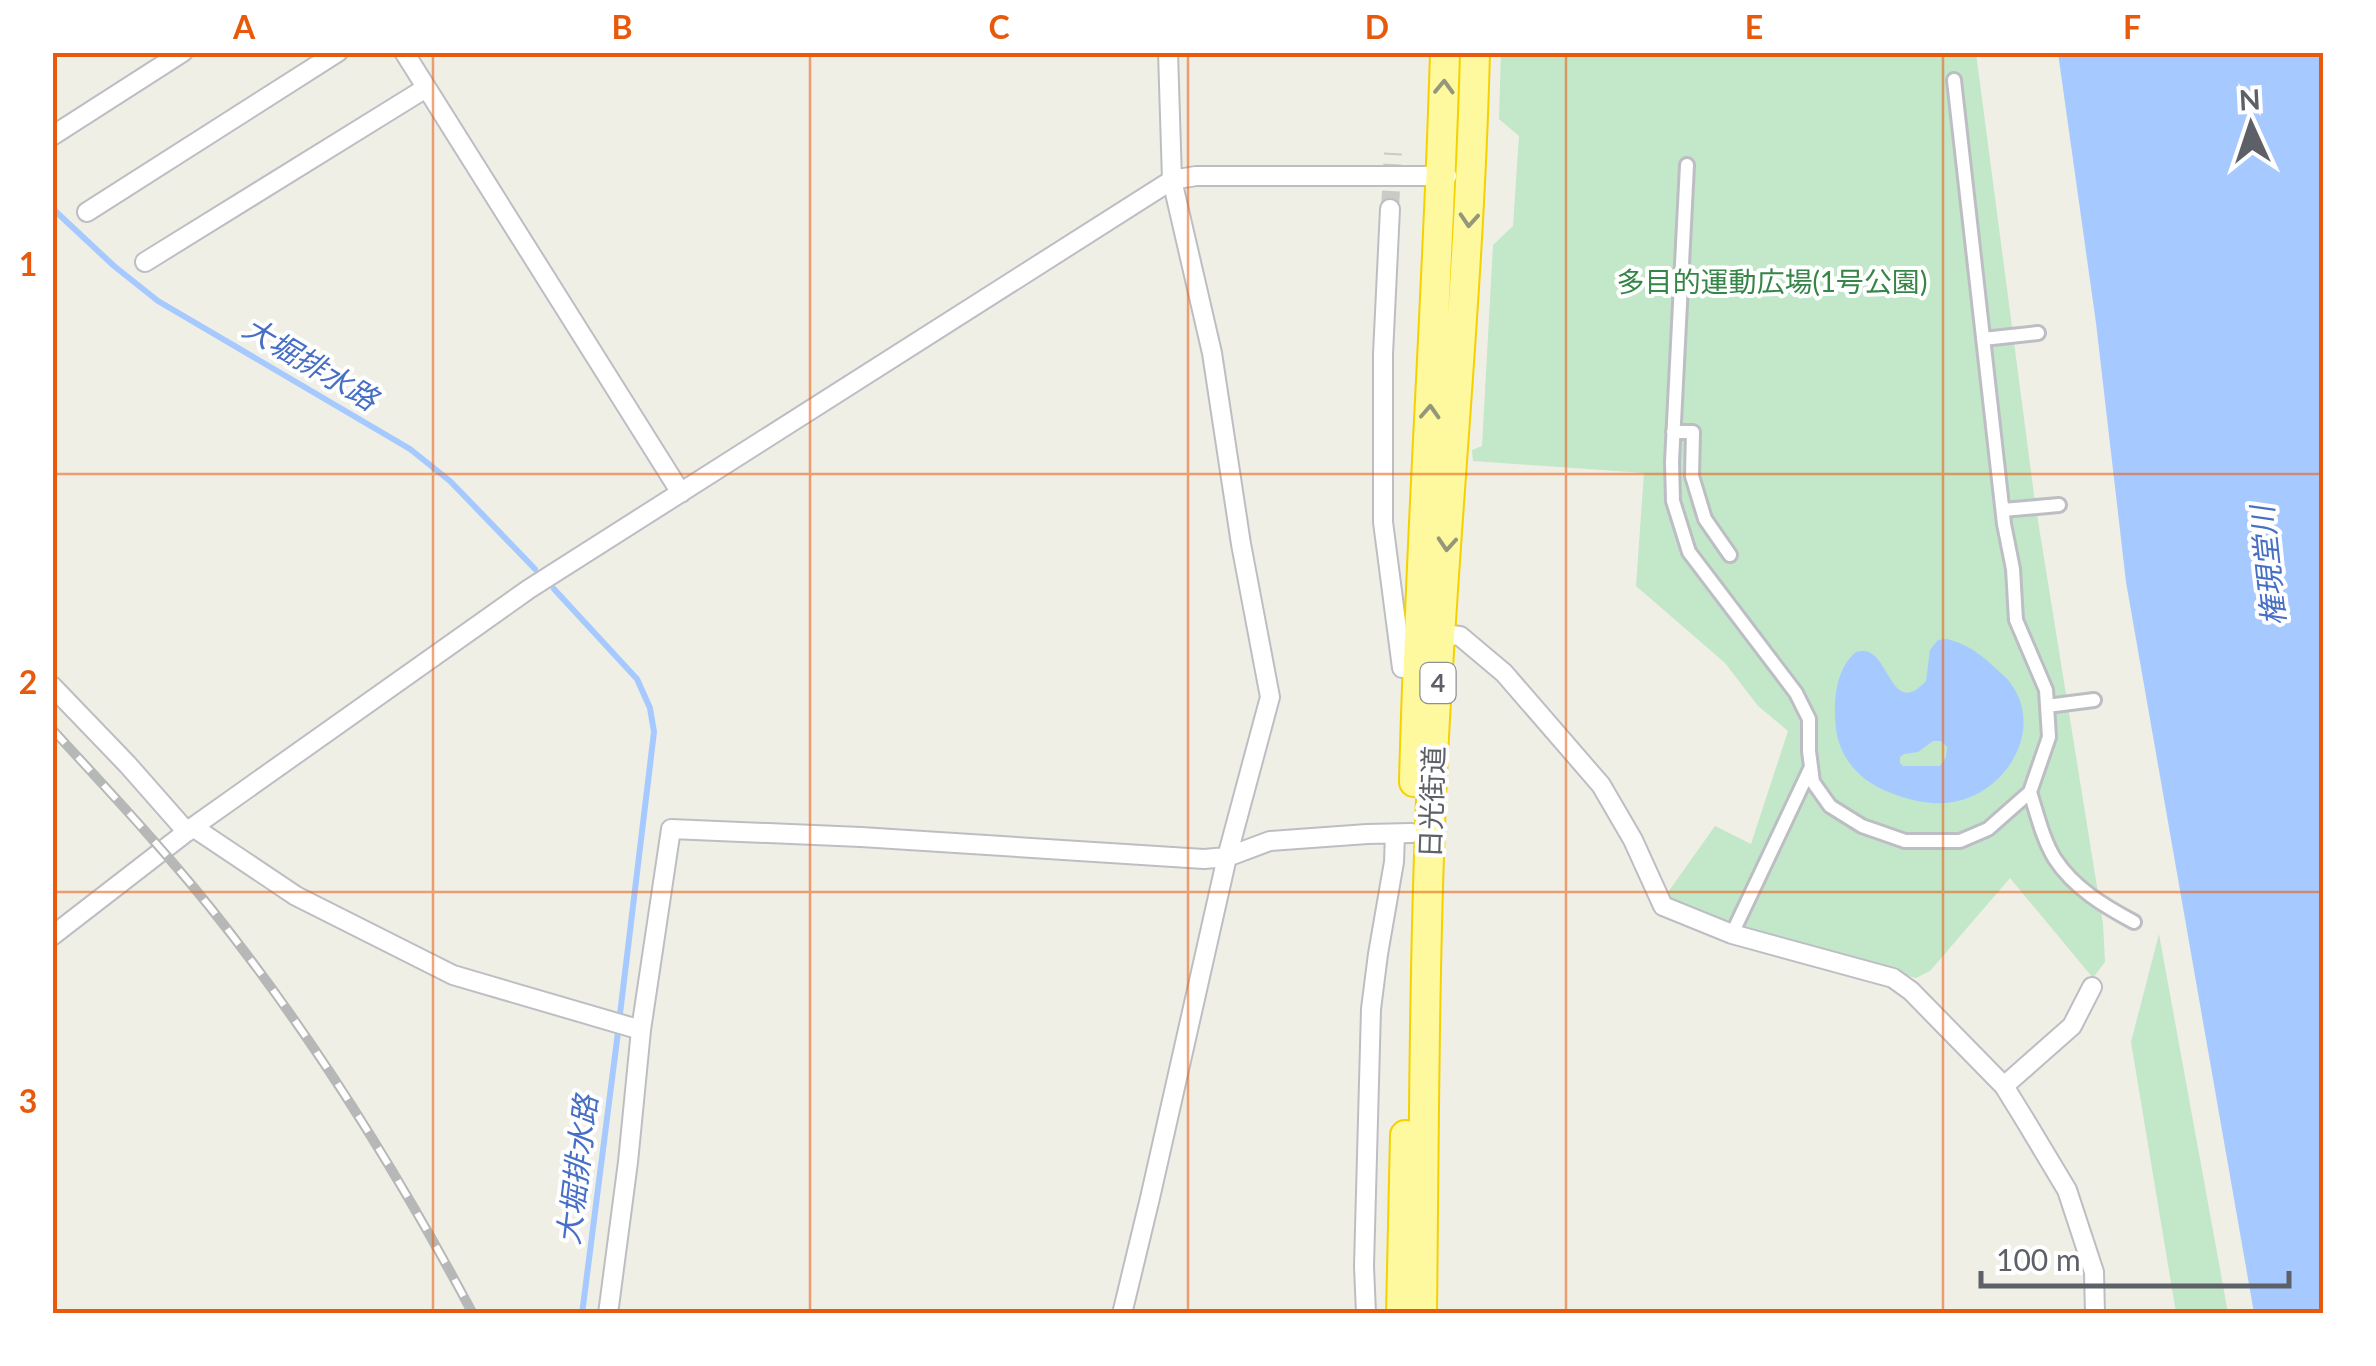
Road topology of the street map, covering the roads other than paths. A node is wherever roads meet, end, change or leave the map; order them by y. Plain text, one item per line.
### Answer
1 (183, 52) edge
2 (338, 52) edge
3 (404, 52) edge
4 (1168, 52) edge
5 (1446, 52) edge
6 (1475, 52) edge
7 (1954, 80) dead end
8 (426, 88) junction
9 (52, 136) edge
10 (1687, 165) dead end
11 (1442, 176) junction
12 (1472, 177) junction
13 (1172, 180) junction
14 (1390, 209) tunnel mouth
15 (87, 212) dead end
16 (146, 262) dead end
17 (2038, 334) dead end
18 (1984, 339) junction
19 (1673, 432) junction
20 (681, 493) junction
21 (2060, 505) dead end
22 (2002, 510) junction
23 (1730, 555) dead end
24 (1429, 633) junction
25 (1416, 667) junction
26 (52, 686) edge
27 (2094, 700) dead end
28 (2047, 706) junction
29 (1811, 766) junction
30 (2030, 792) junction
31 (190, 829) junction
32 (1404, 834) junction
33 (1227, 857) junction
34 (2134, 922) dead end
35 (1732, 934) junction
36 (52, 936) edge
37 (2092, 988) dead end
38 (641, 1030) junction
39 (2004, 1086) junction
40 (608, 1314) edge
41 (1122, 1314) edge
42 (1366, 1314) edge
43 (1402, 1314) edge
44 (1422, 1314) edge
45 (2095, 1314) edge

1 - 9 street
2 - 15 street
3 - 8 street
4 - 13 street
11 -> 5 highway, 日光街道 / 4
6 - 12 highway, 日光街道 / 4
7 - 18 street
8 - 16 street
8 - 20 street
10 - 19 street
11 - 12 street
11 - 13 street
24 -> 11 highway, 日光街道 / 4
12 -> 24 highway, 日光街道 / 4
13 - 20 street
13 - 33 street
14 - 25 street
17 - 18 street
18 - 22 street
19 - 23 street
19 - 29 street
20 - 31 street
21 - 22 street
22 - 28 street
24 - 25 highway, 日光街道 / 4
24 - 35 street
24 - 44 highway, 日光街道 / 4
25 - 32 highway, 日光街道 / 4
26 - 31 street
27 - 28 street
28 - 30 street
29 - 30 street
29 - 35 street
30 - 34 street
31 - 36 street
31 - 38 street
32 - 33 street
32 - 42 street
32 - 43 highway, 日光街道 / 4
33 - 38 street
33 - 41 street
35 - 39 street
37 - 39 street
38 - 40 street
39 - 45 street

